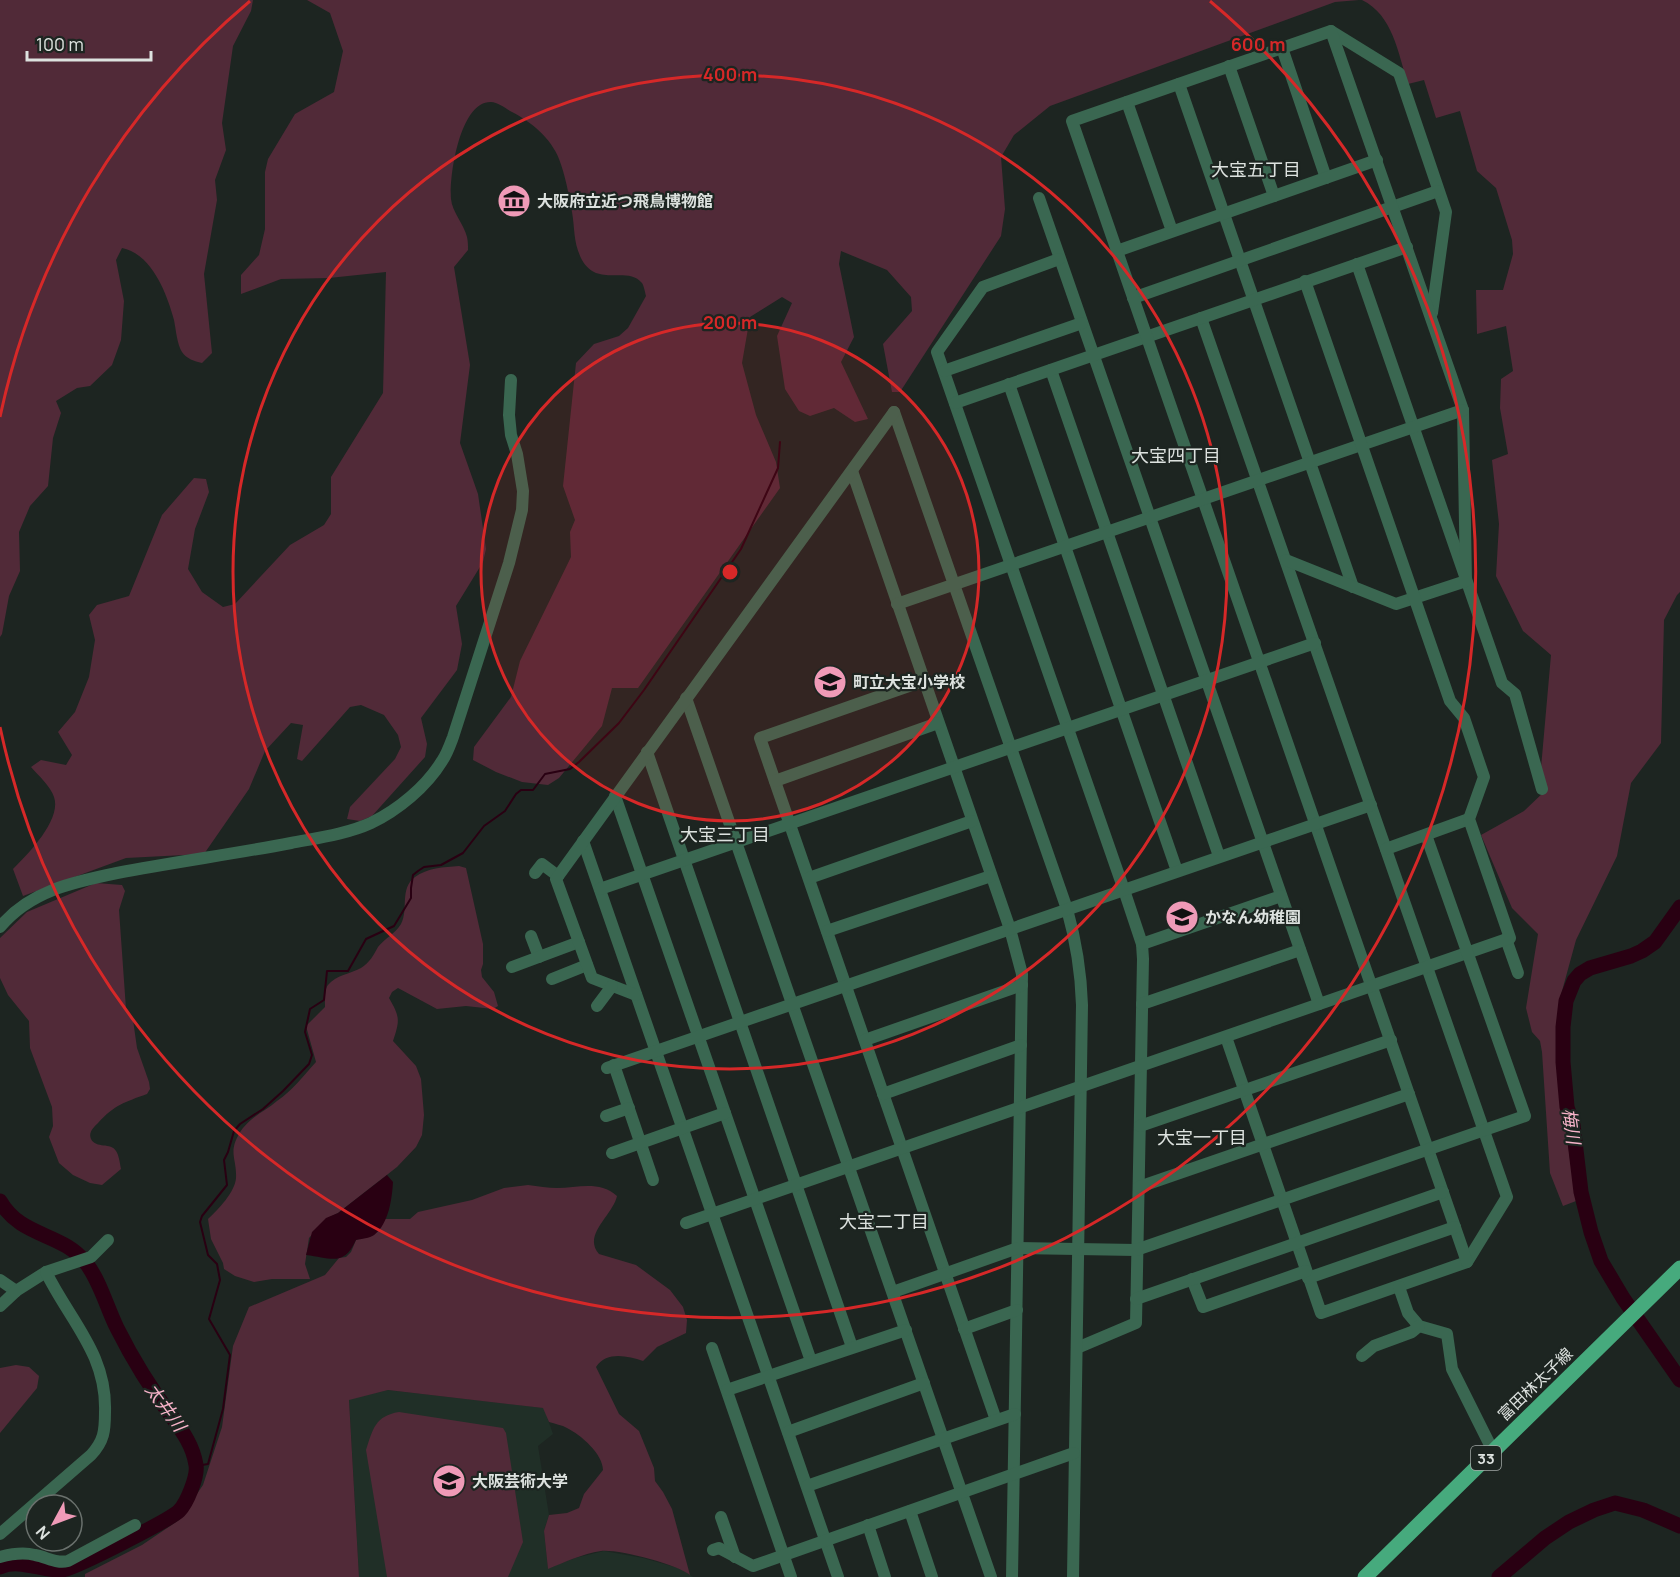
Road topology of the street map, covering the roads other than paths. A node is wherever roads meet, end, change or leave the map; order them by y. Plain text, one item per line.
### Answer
1 (1331, 31) junction
2 (1282, 48) junction
3 (1229, 66) junction
4 (1179, 84) junction
5 (1127, 102) junction
6 (1377, 160) junction
7 (1326, 178) junction
8 (1438, 191) junction
9 (1274, 196) junction
10 (1039, 198) dead end
11 (1393, 207) junction
12 (1224, 213) junction
13 (1172, 231) junction
14 (1407, 247) junction
15 (1117, 251) junction
16 (1059, 259) junction
17 (1240, 260) junction
18 (1357, 264) junction
19 (1305, 281) junction
20 (1133, 298) junction
21 (1253, 299) junction
22 (1431, 317) junction
23 (1201, 318) junction
24 (1082, 323) junction
25 (1147, 337) junction
26 (1093, 355) junction
27 (944, 370) junction
28 (1051, 370) junction
29 (511, 380) dead end
30 (1009, 384) junction
31 (956, 403) junction
32 (1463, 410) junction
33 (1413, 427) junction
34 (1362, 444) junction
35 (1310, 462) junction
36 (852, 471) junction
37 (1257, 480) junction
38 (1203, 499) junction
39 (1149, 518) junction
40 (1108, 532) junction
41 (1065, 547) junction
42 (1286, 560) junction
43 (1011, 566) junction
44 (1466, 582) junction
45 (955, 585) junction
46 (1353, 587) junction
47 (1414, 597) junction
48 (897, 604) junction
49 (1315, 643) junction
50 (1259, 662) junction
51 (1206, 680) junction
52 (923, 681) junction
53 (1163, 695) junction
54 (687, 698) junction
55 (1121, 710) junction
56 (938, 723) junction
57 (1067, 728) junction
58 (1011, 748) junction
59 (647, 752) junction
60 (954, 767) junction
61 (775, 781) junction
62 (1542, 789) dead end
63 (615, 796) junction
64 (1371, 805) junction
65 (1468, 819) junction
66 (972, 821) junction
67 (789, 823) junction
68 (1316, 824) junction
69 (1426, 835) junction
70 (583, 841) junction
71 (737, 842) junction
72 (1262, 842) junction
73 (1386, 849) junction
74 (1220, 856) junction
75 (684, 861) junction
76 (1177, 871) junction
77 (535, 873) dead end
78 (642, 875) junction
79 (558, 876) junction
80 (991, 876) junction
81 (808, 878) junction
82 (600, 889) junction
83 (1124, 890) junction
84 (1281, 896) junction
85 (1067, 909) junction
86 (0, 927) edge
87 (1010, 929) junction
88 (827, 931) junction
89 (531, 936) dead end
90 (1506, 939) junction
91 (579, 942) junction
92 (1142, 944) junction
93 (1300, 950) junction
94 (1468, 953) junction
95 (539, 957) junction
96 (587, 965) junction
97 (512, 967) dead end
98 (1426, 967) junction
99 (1518, 974) dead end
100 (552, 979) dead end
101 (1022, 985) junction
102 (612, 986) junction
103 (846, 986) junction
104 (1372, 986) junction
105 (636, 995) junction
106 (793, 1004) junction
107 (1142, 1004) junction
108 (1319, 1004) junction
109 (597, 1006) dead end
110 (740, 1022) junction
111 (698, 1036) junction
112 (1226, 1037) junction
113 (865, 1040) junction
114 (1391, 1040) junction
115 (1021, 1045) junction
116 (656, 1050) junction
117 (1141, 1066) junction
118 (1081, 1086) junction
119 (1244, 1091) junction
120 (884, 1094) junction
121 (1409, 1094) junction
122 (1020, 1107) junction
123 (629, 1108) junction
124 (725, 1113) junction
125 (606, 1116) dead end
126 (1140, 1126) junction
127 (683, 1128) junction
128 (1484, 1131) junction
129 (641, 1143) junction
130 (1262, 1144) junction
131 (902, 1148) junction
132 (1429, 1150) junction
133 (612, 1153) dead end
134 (849, 1166) junction
135 (653, 1180) dead end
136 (796, 1184) junction
137 (1139, 1187) junction
138 (1443, 1192) junction
139 (755, 1198) junction
140 (1282, 1201) junction
141 (712, 1213) junction
142 (686, 1223) dead end
143 (1455, 1227) junction
144 (108, 1240) dead end
145 (1296, 1242) junction
146 (1017, 1248) junction
147 (1078, 1250) junction
148 (1136, 1250) junction
149 (1467, 1262) junction
150 (1680, 1268) edge
151 (46, 1272) junction
152 (945, 1275) junction
153 (1307, 1275) junction
154 (1192, 1279) junction
155 (0, 1280) edge
156 (1399, 1287) junction
157 (16, 1291) junction
158 (893, 1292) junction
159 (1136, 1299) junction
160 (0, 1306) edge
161 (1017, 1310) junction
162 (1419, 1326) junction
163 (906, 1329) junction
164 (964, 1329) junction
165 (852, 1347) junction
166 (712, 1348) dead end
167 (1077, 1348) junction
168 (1362, 1356) dead end
169 (811, 1361) junction
170 (769, 1375) junction
171 (924, 1383) junction
172 (727, 1390) junction
173 (1016, 1414) junction
174 (996, 1420) junction
175 (788, 1432) junction
176 (944, 1439) junction
177 (1493, 1451) junction
178 (1074, 1454) junction
179 (1014, 1474) junction
180 (807, 1486) junction
181 (962, 1492) junction
182 (910, 1511) junction
183 (721, 1517) dead end
184 (135, 1525) dead end
185 (868, 1525) junction
186 (0, 1534) edge
187 (826, 1540) junction
188 (712, 1550) dead end
189 (783, 1555) junction
190 (0, 1557) edge
191 (735, 1557) junction
192 (791, 1577) edge
193 (838, 1577) edge
194 (885, 1577) edge
195 (932, 1577) edge
196 (991, 1577) edge
197 (1012, 1577) edge
198 (1073, 1577) edge
199 (1365, 1577) edge

1 - 2 street
1 - 6 street
1 - 8 street
2 - 3 street
2 - 7 street
3 - 4 street
3 - 9 street
4 - 5 street
4 - 12 street
5 - 13 street
5 - 15 street
6 - 7 street
6 - 11 street
7 - 9 street
8 - 11 street
8 - 22 street
9 - 12 street
10 - 16 street
11 - 14 street
11 - 17 street
12 - 13 street
12 - 17 street
13 - 15 street
14 - 18 street
14 - 22 street
15 - 20 street
16 - 24 street
16 - 27 street
17 - 20 street
17 - 21 street
18 - 19 street
18 - 33 street
19 - 21 street
19 - 34 street
20 - 25 street
21 - 23 street
21 - 35 street
22 - 32 street
23 - 25 street
23 - 37 street
24 - 26 street
24 - 27 street
25 - 26 street
25 - 38 street
26 - 28 street
26 - 39 street
27 - 31 street
28 - 30 street
28 - 40 street
29 - 86 street
30 - 31 street
30 - 41 street
31 - 43 street
32 - 33 street
32 - 44 street
33 - 34 street
33 - 44 street
34 - 35 street
34 - 47 street
35 - 37 street
35 - 46 street
36 - 45 street
36 - 48 street
36 - 54 street
37 - 38 street
37 - 42 street
38 - 39 street
38 - 50 street
39 - 40 street
39 - 51 street
40 - 41 street
40 - 53 street
41 - 43 street
41 - 55 street
42 - 46 street
42 - 49 street
43 - 45 street
43 - 57 street
44 - 47 street
44 - 62 street
45 - 48 street
45 - 58 street
46 - 47 street
47 - 65 street
48 - 52 street
49 - 50 street
49 - 64 street
50 - 51 street
50 - 68 street
51 - 53 street
51 - 72 street
52 - 56 street
52 - 61 street
53 - 55 street
53 - 74 street
54 - 59 street
54 - 71 street
55 - 57 street
55 - 76 street
56 - 60 street
56 - 61 street
57 - 58 street
57 - 83 street
58 - 60 street
58 - 85 street
59 - 63 street
59 - 75 street
60 - 66 street
60 - 67 street
61 - 67 street
63 - 70 street
63 - 78 street
64 - 68 street
64 - 73 street
65 - 69 street
65 - 90 street
66 - 80 street
66 - 81 street
67 - 71 street
67 - 81 street
68 - 72 street
68 - 104 street
69 - 73 street
69 - 94 street
70 - 79 street
70 - 82 street
71 - 75 street
71 - 106 street
72 - 74 street
72 - 84 street
73 - 98 street
74 - 76 street
75 - 78 street
75 - 110 street
76 - 83 street
77 - 79 street
78 - 82 street
78 - 111 street
79 - 91 street
80 - 87 street
80 - 88 street
81 - 88 street
82 - 105 street
83 - 85 street
83 - 92 street
84 - 92 street
84 - 93 street
85 - 87 street
85 - 118 street
87 - 101 street
87 - 103 street
88 - 103 street
89 - 95 street
90 - 94 street
90 - 99 street
91 - 95 street
91 - 96 street
92 - 107 street
93 - 107 street
93 - 108 street
94 - 98 street
94 - 128 street
95 - 97 street
96 - 100 street
96 - 102 street
98 - 104 street
98 - 128 street
101 - 113 street
101 - 115 street
102 - 105 street
102 - 109 street
103 - 106 street
103 - 113 street
104 - 108 street
104 - 114 street
105 - 116 street
106 - 110 street
106 - 134 street
107 - 117 street
108 - 112 street
110 - 111 street
110 - 136 street
111 - 116 street
111 - 124 street
112 - 117 street
112 - 119 street
113 - 120 street
114 - 119 street
114 - 121 street
115 - 120 street
115 - 122 street
116 - 123 street
116 - 127 street
117 - 118 street
117 - 126 street
118 - 122 street
118 - 147 street
119 - 126 street
119 - 130 street
120 - 131 street
121 - 130 street
121 - 132 street
122 - 131 street
122 - 146 street
123 - 125 street
123 - 129 street
124 - 127 street
124 - 139 street
126 - 137 street
127 - 129 street
127 - 141 street
128 - 132 street
128 - 149 street
129 - 133 street
129 - 135 street
130 - 137 street
130 - 140 street
131 - 134 street
131 - 152 street
132 - 138 street
132 - 140 street
134 - 136 street
134 - 158 street
136 - 139 street
136 - 165 street
137 - 148 street
138 - 143 street
138 - 145 street
139 - 141 street
139 - 169 street
140 - 145 street
140 - 148 street
141 - 142 street
141 - 170 street
143 - 149 street
143 - 153 street
144 - 151 street
145 - 153 street
145 - 154 street
146 - 147 street
146 - 152 street
146 - 161 street
147 - 148 street
147 - 167 street
148 - 159 street
149 - 156 street
150 - 177 main road, 富田林太子線 / 33
151 - 157 street
151 - 186 street
152 - 158 street
152 - 164 street
153 - 154 street
153 - 156 street
154 - 159 street
155 - 157 street
156 - 162 street
157 - 160 street
158 - 163 street
159 - 167 street
161 - 164 street
161 - 173 street
162 - 168 street
162 - 177 street
163 - 165 street
163 - 171 street
164 - 174 street
165 - 169 street
166 - 172 street
167 - 178 street
169 - 170 street
170 - 172 street
170 - 175 street
171 - 175 street
171 - 176 street
172 - 189 street
173 - 174 street
173 - 179 street
174 - 176 street
175 - 180 street
176 - 180 street
176 - 181 street
177 - 199 main road, 富田林太子線 / 33
178 - 179 street
178 - 198 street
179 - 181 street
179 - 197 street
180 - 187 street
181 - 182 street
181 - 196 street
182 - 185 street
182 - 195 street
183 - 191 street
184 - 190 street
185 - 187 street
185 - 194 street
187 - 189 street
187 - 193 street
188 - 191 street
189 - 191 street
189 - 192 street

